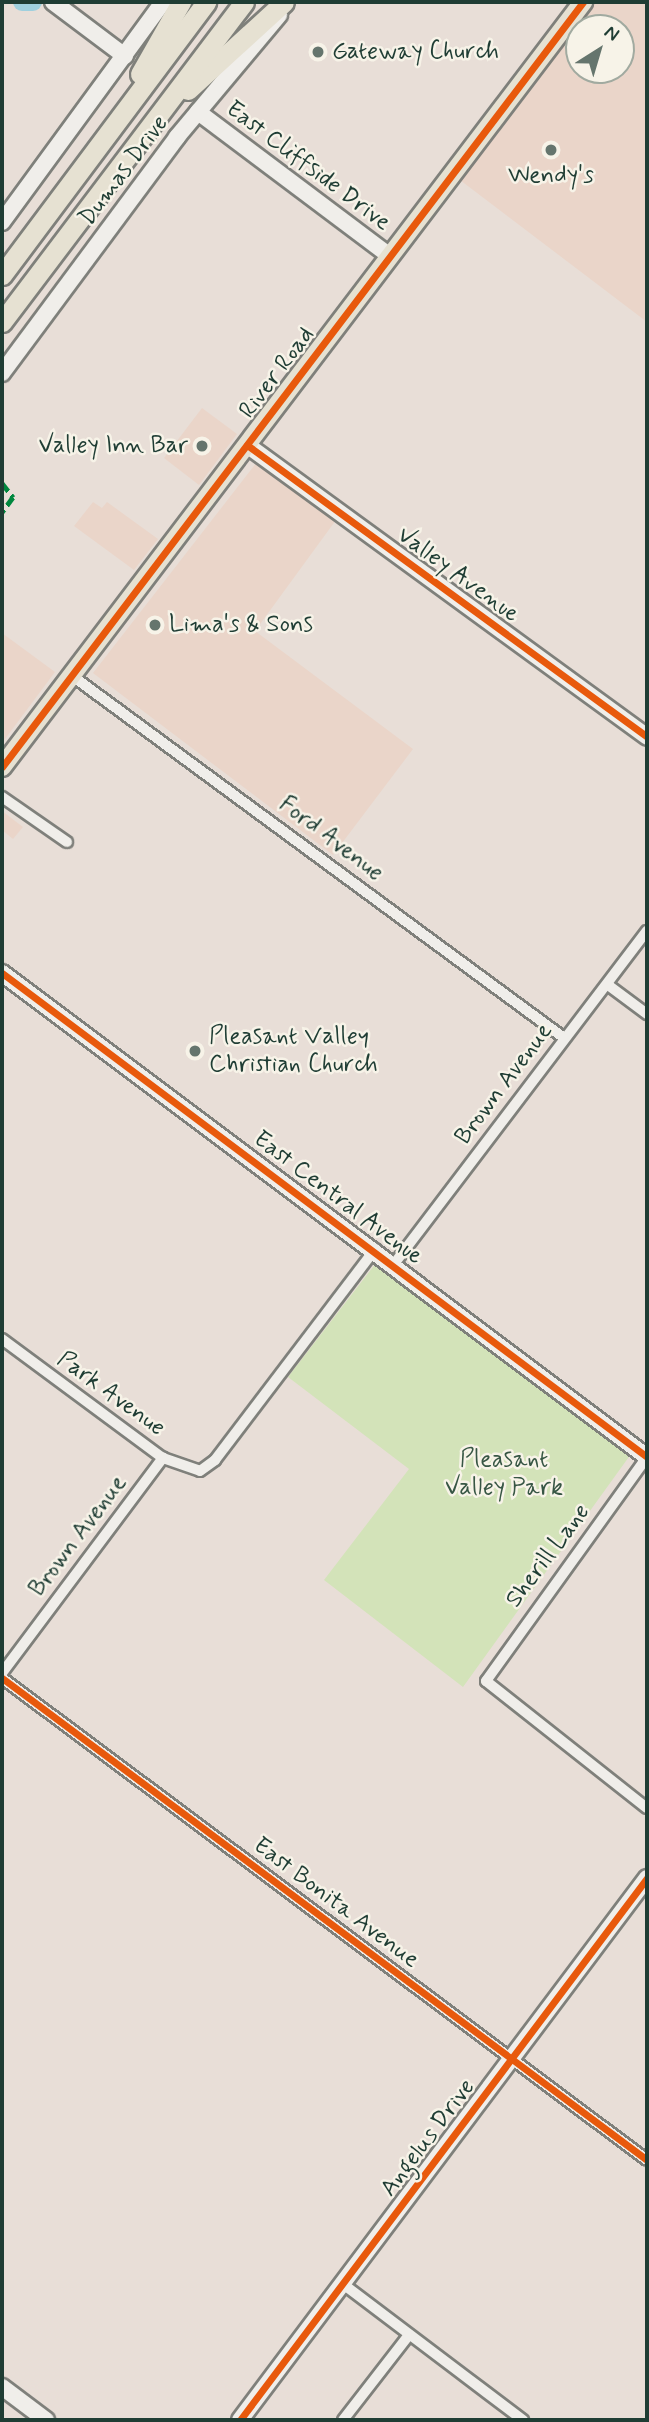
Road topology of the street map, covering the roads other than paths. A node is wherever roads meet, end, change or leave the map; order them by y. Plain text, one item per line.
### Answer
1 (53, 2) edge
2 (163, 2) edge
3 (181, 2) edge
4 (206, 2) edge
5 (244, 2) edge
6 (284, 2) edge
7 (290, 2) edge
8 (583, 2) edge
9 (125, 56) junction
10 (198, 112) junction
11 (153, 122) junction
12 (112, 128) junction
13 (2, 222) edge
14 (390, 256) junction
15 (2, 275) edge
16 (2, 322) edge
17 (2, 373) edge
18 (247, 445) junction
19 (71, 675) junction
20 (647, 737) edge
21 (2, 767) edge
22 (2, 797) edge
23 (66, 842) dead end
24 (647, 931) edge
25 (2, 973) edge
26 (608, 985) junction
27 (647, 1014) edge
28 (564, 1038) junction
29 (375, 1249) junction
30 (394, 1264) junction
31 (2, 1339) edge
32 (647, 1457) edge
33 (163, 1458) junction
34 (2, 1676) edge
35 (647, 1808) edge
36 (647, 1878) edge
37 (512, 2058) junction
38 (647, 2160) edge
39 (343, 2284) junction
40 (409, 2335) junction
41 (2, 2387) edge
42 (46, 2420) edge
43 (240, 2420) edge
44 (342, 2420) edge
45 (523, 2420) edge

1 - 9 street
2 - 9 street
3 - 12 highway
4 - 12 highway
5 - 11 highway
6 - 11 highway
7 - 10 street, Dumas Drive
8 - 14 main road, River Road
9 - 13 street
10 - 14 street, East Cliffside Drive
10 - 17 street, Dumas Drive
11 - 16 highway
12 - 15 highway
14 - 18 main road, River Road
18 - 19 main road, River Road
18 - 20 street, Valley Avenue
19 - 21 main road, River Road
19 - 28 street, Ford Avenue
22 - 23 street
24 - 26 street, Brown Avenue
25 - 29 street, East Central Avenue
26 - 27 street
26 - 28 street, Brown Avenue
28 - 30 street, Brown Avenue
29 - 30 street, East Central Avenue
29 - 33 street, Park Avenue
30 - 32 street, East Central Avenue
31 - 33 street, Park Avenue
32 - 35 street, Sherill Lane
33 - 34 street, Brown Avenue
34 - 37 street, East Bonita Avenue
36 - 37 street, Angelus Drive
37 - 38 street, East Bonita Avenue
37 - 39 street, Angelus Drive
39 - 40 street
39 - 43 street, Angelus Drive
40 - 44 street
40 - 45 street
41 - 42 street

